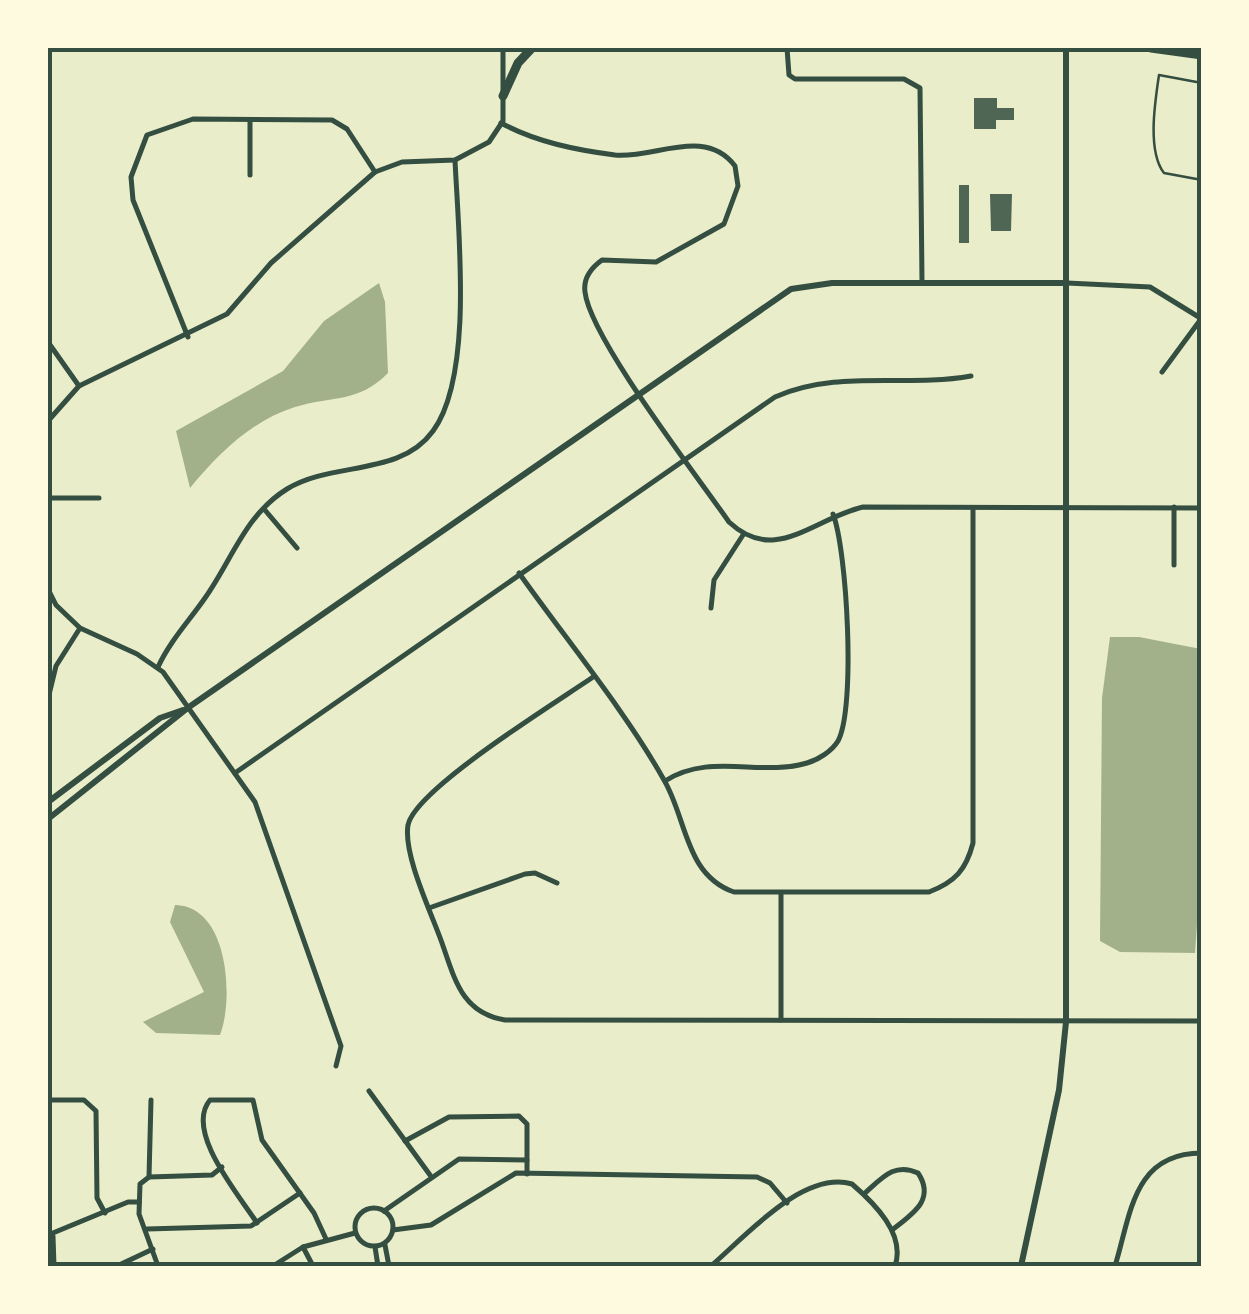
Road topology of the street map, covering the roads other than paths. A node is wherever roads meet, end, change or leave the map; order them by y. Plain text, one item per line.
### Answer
1 (502, 48) edge
2 (532, 48) edge
3 (787, 48) edge
4 (1066, 48) edge
5 (1151, 48) edge
6 (1202, 55) edge
7 (1202, 83) edge
8 (503, 96) junction
9 (250, 120) junction
10 (502, 123) junction
11 (455, 160) junction
12 (376, 172) junction
13 (250, 176) dead end
14 (1202, 180) edge
15 (922, 282) junction
16 (1067, 283) junction
17 (1201, 319) edge
18 (188, 336) junction
19 (48, 342) edge
20 (1162, 372) dead end
21 (971, 376) dead end
22 (78, 386) junction
23 (640, 392) junction
24 (48, 421) edge
25 (685, 458) junction
26 (48, 498) edge
27 (99, 498) dead end
28 (1174, 507) junction
29 (973, 508) junction
30 (1066, 508) junction
31 (1202, 508) edge
32 (264, 509) junction
33 (833, 514) junction
34 (743, 535) junction
35 (297, 548) dead end
36 (1174, 565) dead end
37 (520, 572) junction
38 (48, 589) edge
39 (711, 608) dead end
40 (80, 628) junction
41 (158, 667) junction
42 (593, 677) junction
43 (48, 699) edge
44 (189, 708) junction
45 (235, 773) junction
46 (665, 781) junction
47 (48, 802) edge
48 (48, 819) edge
49 (557, 882) dead end
50 (782, 893) junction
51 (430, 908) junction
52 (781, 1021) junction
53 (1202, 1021) edge
54 (1066, 1022) junction
55 (336, 1066) dead end
56 (369, 1091) dead end
57 (48, 1100) edge
58 (151, 1100) dead end
59 (405, 1141) junction
60 (1202, 1153) edge
61 (527, 1160) junction
62 (222, 1168) junction
63 (527, 1174) junction
64 (430, 1175) junction
65 (149, 1177) junction
66 (300, 1193) junction
67 (864, 1194) junction
68 (140, 1202) junction
69 (787, 1203) junction
70 (384, 1211) junction
71 (105, 1213) junction
72 (257, 1223) junction
73 (146, 1229) junction
74 (393, 1230) junction
75 (892, 1230) junction
76 (355, 1233) junction
77 (50, 1236) edge
78 (326, 1239) junction
79 (384, 1244) junction
80 (374, 1246) junction
81 (302, 1247) junction
82 (153, 1250) junction
83 (54, 1266) edge
84 (116, 1266) edge
85 (158, 1266) edge
86 (273, 1266) edge
87 (313, 1266) edge
88 (378, 1266) edge
89 (389, 1266) edge
90 (711, 1266) edge
91 (896, 1266) edge
92 (1021, 1266) edge
93 (1115, 1266) edge

1 - 8 street
2 - 8 highway
3 - 15 street
4 - 16 street
5 - 6 highway
7 - 14 lane
8 - 10 street
9 - 12 street
9 - 13 street
9 - 18 street
10 - 11 street
10 - 23 street
11 - 12 street
11 - 32 street
12 - 18 street
15 - 16 street
15 - 23 street
16 - 17 street
16 - 30 street
17 - 20 street
18 - 22 street
19 - 22 street
21 - 25 street
22 - 24 street
23 - 25 street
23 - 44 street
25 - 34 street
25 - 37 street
26 - 27 street
28 - 30 street
28 - 31 street
28 - 36 street
29 - 30 street
29 - 33 street
29 - 50 street
30 - 54 street
32 - 35 street
32 - 41 street
33 - 34 street
33 - 46 street
34 - 39 street
37 - 42 street
37 - 45 street
38 - 40 street
40 - 41 street
40 - 43 street
41 - 44 street
42 - 46 street
42 - 51 street
44 - 45 street
44 - 47 street
44 - 48 street
45 - 55 street
46 - 50 street
49 - 51 street
50 - 52 street
51 - 52 street
52 - 54 street
53 - 54 street
54 - 92 street
56 - 59 street
57 - 71 street
58 - 65 street
59 - 61 street
59 - 64 street
60 - 93 street
61 - 63 street
61 - 64 street
62 - 65 street
62 - 66 street
62 - 72 street
63 - 69 street
63 - 74 street
64 - 70 street
65 - 68 street
66 - 72 street
66 - 78 street
67 - 69 street
67 - 75 street
67 - 75 street
68 - 71 street
68 - 73 street
69 - 90 street
70 - 74 street
70 - 76 street
71 - 77 street
72 - 73 street
73 - 82 street
74 - 79 street
75 - 91 street
76 - 78 street
76 - 80 street
77 - 83 street
78 - 81 street
79 - 80 street
79 - 89 street
80 - 88 street
81 - 86 street
81 - 87 street
82 - 84 street
82 - 85 street

